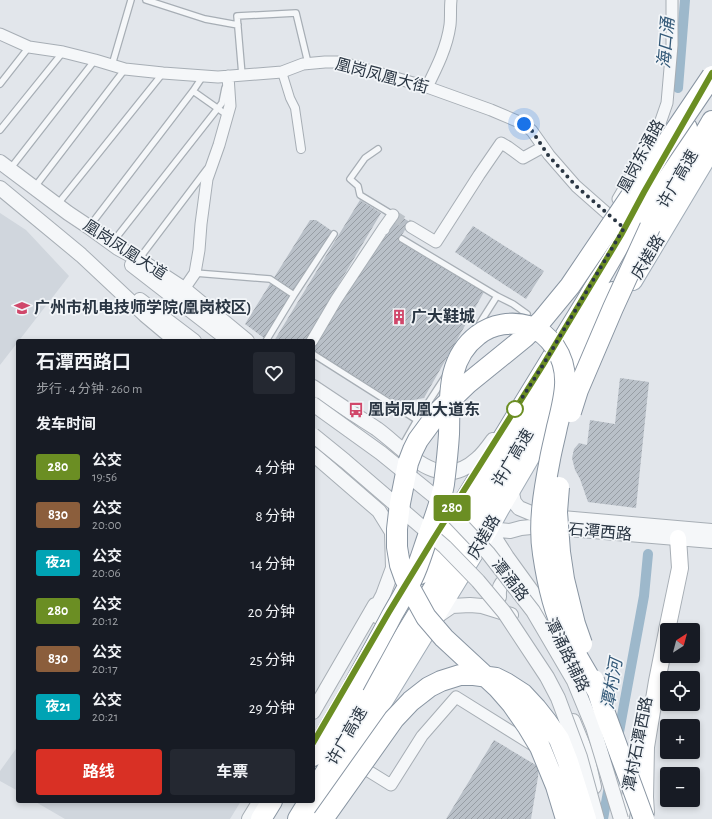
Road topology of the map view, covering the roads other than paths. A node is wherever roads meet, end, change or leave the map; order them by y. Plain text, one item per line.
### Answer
1 (131, 0) edge
2 (146, 0) edge
3 (451, 0) edge
4 (672, 0) edge
5 (238, 25) junction
6 (0, 34) edge
7 (29, 48) junction
8 (63, 52) junction
9 (95, 60) junction
10 (308, 64) junction
11 (112, 65) junction
12 (125, 69) junction
13 (282, 72) junction
14 (162, 73) junction
15 (712, 74) edge
16 (242, 75) junction
17 (203, 76) junction
18 (228, 76) junction
19 (0, 84) edge
20 (712, 85) edge
21 (427, 87) junction
22 (193, 91) junction
23 (217, 108) junction
24 (227, 115) junction
25 (712, 121) edge
26 (0, 130) edge
27 (543, 147) junction
28 (712, 148) edge
29 (301, 149) dead end
30 (378, 149) dead end
31 (213, 161) junction
32 (5, 166) edge
33 (0, 188) edge
34 (34, 188) junction
35 (62, 209) junction
36 (393, 215) joint
37 (608, 215) junction
38 (89, 227) junction
39 (411, 227) tunnel mouth
40 (650, 227) junction
41 (624, 228) junction
42 (334, 234) dead end
43 (402, 239) dead end
44 (112, 243) junction
45 (81, 255) junction
46 (138, 259) junction
47 (195, 273) junction
48 (181, 295) junction
49 (294, 295) junction
50 (497, 296) junction
51 (527, 314) dead end
52 (174, 339) edge
53 (191, 339) edge
54 (228, 339) edge
55 (244, 339) edge
56 (267, 339) edge
57 (313, 339) edge
58 (315, 355) edge
59 (315, 388) edge
60 (315, 405) edge
61 (418, 420) junction
62 (504, 426) junction
63 (315, 437) edge
64 (401, 449) junction
65 (315, 456) edge
66 (511, 489) junction
67 (489, 529) junction
68 (712, 531) edge
69 (678, 533) junction
70 (712, 541) edge
71 (429, 546) junction
72 (467, 565) junction
73 (528, 587) junction
74 (384, 590) junction
75 (499, 596) junction
76 (512, 615) junction
77 (434, 618) junction
78 (385, 620) junction
79 (669, 623) edge
80 (360, 662) junction
81 (661, 663) edge
82 (354, 685) junction
83 (598, 692) junction
84 (315, 709) edge
85 (315, 729) edge
86 (315, 740) edge
87 (315, 753) edge
88 (348, 758) junction
89 (315, 791) edge
90 (259, 803) edge
91 (271, 803) edge
92 (278, 803) edge
93 (286, 803) edge
94 (308, 803) edge
95 (249, 819) edge
96 (261, 819) edge
97 (269, 819) edge
98 (277, 819) edge
99 (298, 819) edge
100 (312, 819) edge
101 (323, 819) edge
102 (561, 819) edge
103 (566, 819) edge
104 (586, 819) edge
105 (597, 819) edge
106 (602, 819) edge
107 (618, 819) edge
108 (622, 819) edge
109 (646, 819) edge

1 - 11 lane
2 - 5 lane
3 - 21 street
4 - 37 street, 凰岗东涌路
5 - 10 lane
5 - 16 lane
6 - 7 street, 凰岗凤凰大街
7 - 8 street, 凰岗凤凰大街
7 - 19 lane
8 - 9 street, 凰岗凤凰大街
8 - 26 lane
9 - 11 street, 凰岗凤凰大街
9 - 32 lane
10 - 13 street, 凰岗凤凰大街
10 - 21 street, 凰岗凤凰大街
11 - 12 street, 凰岗凤凰大街
12 - 14 street, 凰岗凤凰大街
12 - 34 lane
13 - 16 street, 凰岗凤凰大街
13 - 29 street
14 - 17 street, 凰岗凤凰大街
14 - 35 lane
15 - 41 main road
15 - 103 highway, bridge
16 - 18 street, 凰岗凤凰大街
17 - 18 street, 凰岗凤凰大街
17 - 22 lane
18 - 23 lane
18 - 24 street
20 - 82 highway, 许广高速, bridge
21 - 27 street, 凰岗凤凰大街
22 - 23 lane
22 - 38 lane
23 - 24 lane
23 - 44 lane
24 - 31 street
25 - 40 highway, 许广高速
27 - 37 street, 凰岗凤凰大街
27 - 39 street
28 - 66 main road, 庆槎路
30 - 36 lane
31 - 46 lane
31 - 47 street
32 - 34 street, 凰岗凤凰大道
33 - 45 street, 凰岗凤凰大道
34 - 35 street, 凰岗凤凰大道
35 - 38 street, 凰岗凤凰大道
35 - 48 street
36 - 57 street
37 - 41 street, 凰岗凤凰大街
38 - 44 street, 凰岗凤凰大道
40 - 83 highway, bridge
40 - 89 highway, 许广高速, bridge
41 - 62 main road
42 - 49 lane
43 - 50 lane
44 - 46 street, 凰岗凤凰大道
45 - 52 street, 凰岗凤凰大道
45 - 53 street
46 - 48 street, 凰岗凤凰大道
47 - 48 street
47 - 49 lane
48 - 54 street
48 - 55 street, 凰岗凤凰大道
49 - 56 lane
50 - 51 lane
50 - 61 lane
58 - 61 lane
59 - 64 street
60 - 108 street, 潭涌路, bridge
61 - 64 lane
62 - 64 street
62 - 71 main road
63 - 105 street, 潭涌路, bridge
65 - 74 street
66 - 67 main road, 庆槎路
66 - 69 street, 石潭西路
67 - 69 street, 石潭西路
67 - 72 main road, 庆槎路
67 - 73 street, 潭涌路辅路
68 - 69 street, 石潭西路
69 - 70 street, 石潭西路
69 - 79 main road
69 - 108 street, 潭村石潭西路
71 - 74 street
71 - 78 main road
72 - 75 street, 潭涌路辅路
72 - 77 main road, 庆槎路
73 - 75 street
73 - 107 street, 潭涌路辅路
74 - 78 street
74 - 84 street
75 - 76 street, 潭涌路辅路
76 - 77 street
76 - 106 street, 潭涌路辅路
77 - 88 main road, 庆槎路
78 - 80 main road
80 - 85 highway
80 - 86 main road
81 - 109 main road
82 - 83 highway, bridge
82 - 87 highway, 许广高速
83 - 109 highway, bridge
88 - 100 main road, 庆槎路
88 - 102 street
90 - 95 street
91 - 96 highway
92 - 97 main road
93 - 98 highway
94 - 99 highway
101 - 104 highway, bridge

